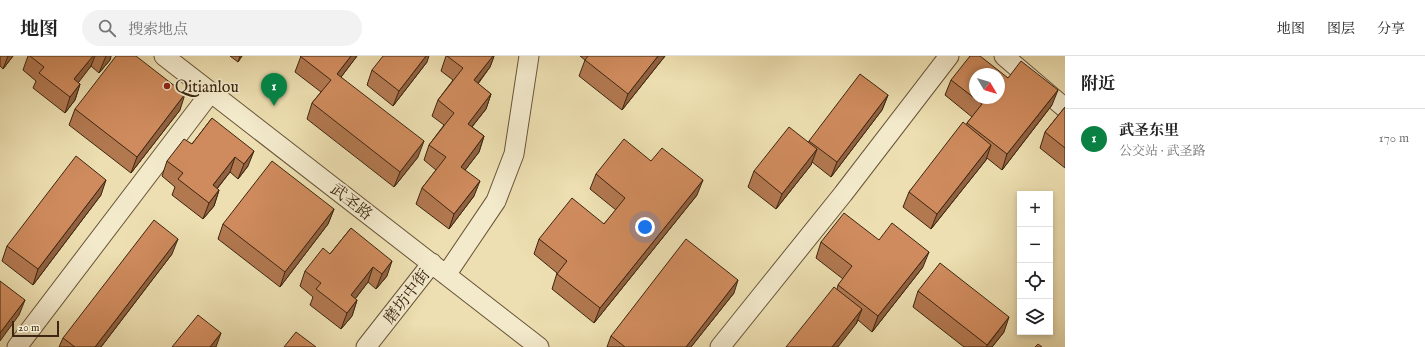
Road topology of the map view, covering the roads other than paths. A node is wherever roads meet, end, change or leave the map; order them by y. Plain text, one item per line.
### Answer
1 (164, 56) edge
2 (529, 56) edge
3 (949, 56) edge
4 (1004, 56) edge
5 (211, 92) junction
6 (1065, 108) edge
7 (439, 269) junction
8 (17, 347) edge
9 (366, 347) edge
10 (539, 347) edge
11 (720, 347) edge

1 - 5 street, 武圣路
2 - 7 street, 磨坊中街
3 - 11 street
4 - 6 street
5 - 7 street, 武圣路
5 - 8 street
7 - 9 street, 磨坊中街
7 - 10 street, 武圣路

